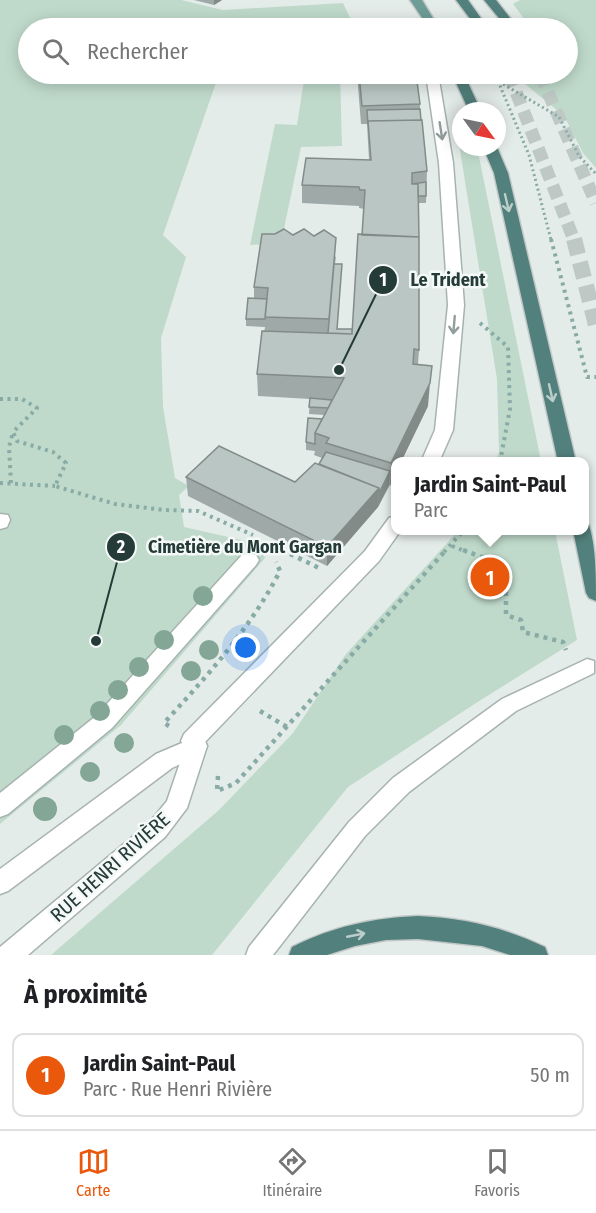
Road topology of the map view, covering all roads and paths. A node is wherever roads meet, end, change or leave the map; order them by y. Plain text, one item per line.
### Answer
1 (416, 0) edge
2 (462, 0) edge
3 (490, 0) edge
4 (428, 18) edge
5 (476, 18) edge
6 (505, 18) edge
7 (434, 84) edge
8 (463, 84) edge
9 (499, 84) edge
10 (503, 84) edge
11 (471, 102) edge
12 (494, 156) edge
13 (596, 174) edge
14 (489, 330) dead end
15 (596, 377) edge
16 (0, 399) edge
17 (13, 432) junction
18 (432, 457) edge
19 (501, 457) edge
20 (566, 457) edge
21 (0, 483) edge
22 (11, 483) junction
23 (55, 486) junction
24 (236, 526) dead end
25 (391, 530) edge
26 (461, 535) edge
27 (583, 535) edge
28 (268, 543) dead end
29 (249, 560) dead end
30 (345, 582) junction
31 (596, 593) edge
32 (579, 670) joint
33 (254, 707) dead end
34 (287, 727) dead end
35 (196, 746) junction
36 (0, 807) edge
37 (0, 883) edge
38 (9, 955) edge
39 (258, 955) edge
40 (301, 955) edge
41 (536, 955) edge

1 - 4 main road
2 - 5 highway
3 - 6 highway
7 -> 18 street
8 - 11 highway
9 - 15 path
10 - 13 path
12 -> 20 highway
14 - 19 path
16 - 17 path
17 - 22 path
17 - 23 path
21 - 22 path
22 - 23 path
23 - 24 path
25 - 30 street, RUE HENRI RIVIÈRE
26 - 32 path
27 - 31 highway
28 - 30 path
29 - 36 street
30 - 35 street, RUE HENRI RIVIÈRE
32 - 39 street
33 - 34 path
35 - 37 street
35 - 38 street, RUE HENRI RIVIÈRE
40 -> 41 highway

